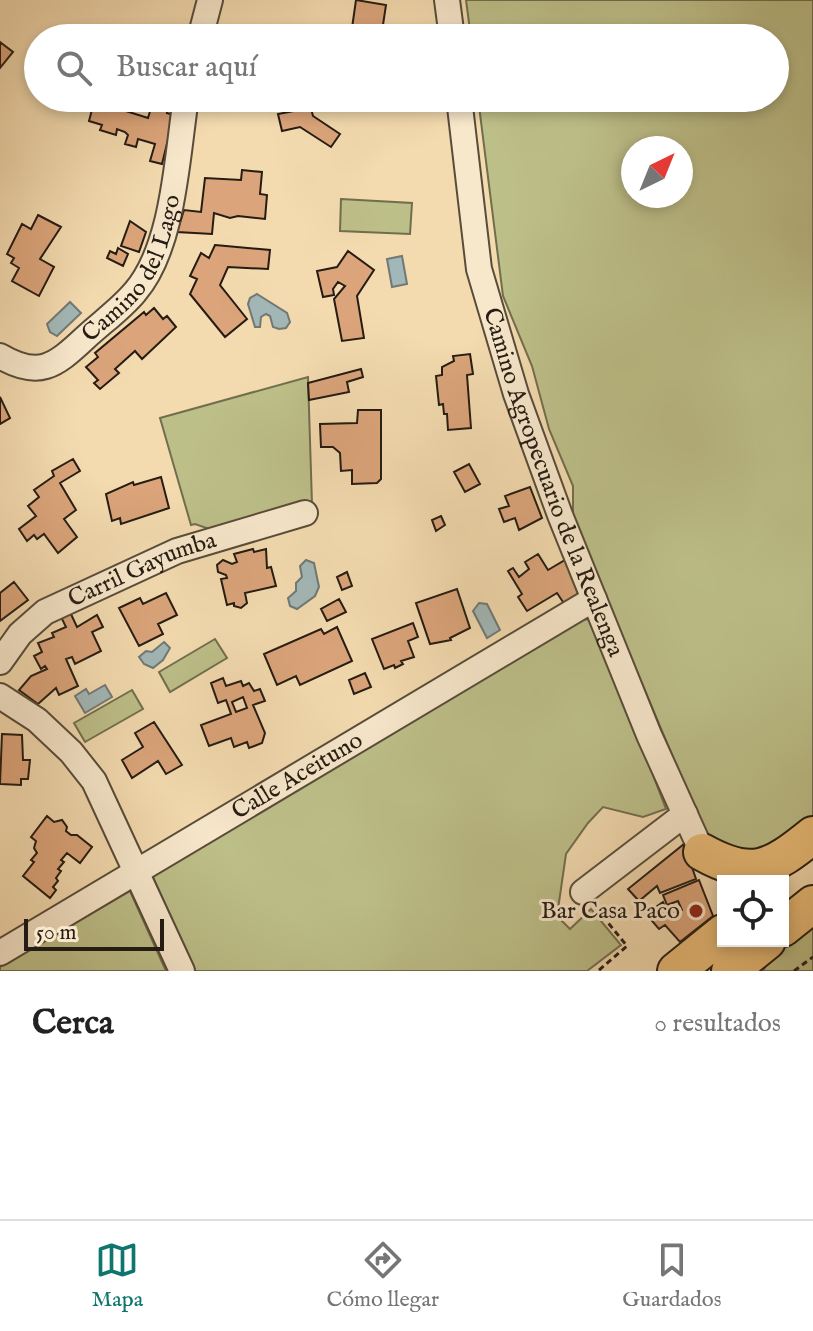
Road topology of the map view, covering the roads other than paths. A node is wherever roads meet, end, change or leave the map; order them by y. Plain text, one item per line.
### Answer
1 (210, 0) edge
2 (447, 0) edge
3 (204, 24) edge
4 (450, 24) edge
5 (184, 112) edge
6 (461, 112) edge
7 (0, 356) edge
8 (305, 513) dead end
9 (594, 599) junction
10 (0, 662) edge
11 (0, 696) edge
12 (685, 814) junction
13 (813, 835) edge
14 (702, 852) junction
15 (813, 861) edge
16 (137, 874) junction
17 (717, 879) edge
18 (789, 880) edge
19 (583, 892) road end
20 (813, 904) edge
21 (789, 923) edge
22 (717, 938) edge
23 (760, 947) edge
24 (0, 953) edge
25 (182, 971) edge
26 (676, 971) edge
27 (730, 971) edge

1 - 3 street
2 - 4 street
5 - 7 street, Camino del Lago
6 - 9 street, Camino Agropecuario de la Realenga
8 - 10 street, Carril Gayumba
9 - 12 street, Camino Agropecuario de la Realenga
9 - 16 street, Calle Aceituno
11 - 16 street
12 - 14 street, Camino Agropecuario de la Realenga
12 - 19 street
13 - 14 highway
14 - 17 highway
15 - 18 highway
16 - 24 street, Calle Aceituno
16 - 25 street
20 - 21 highway
22 - 26 highway
23 - 27 highway

